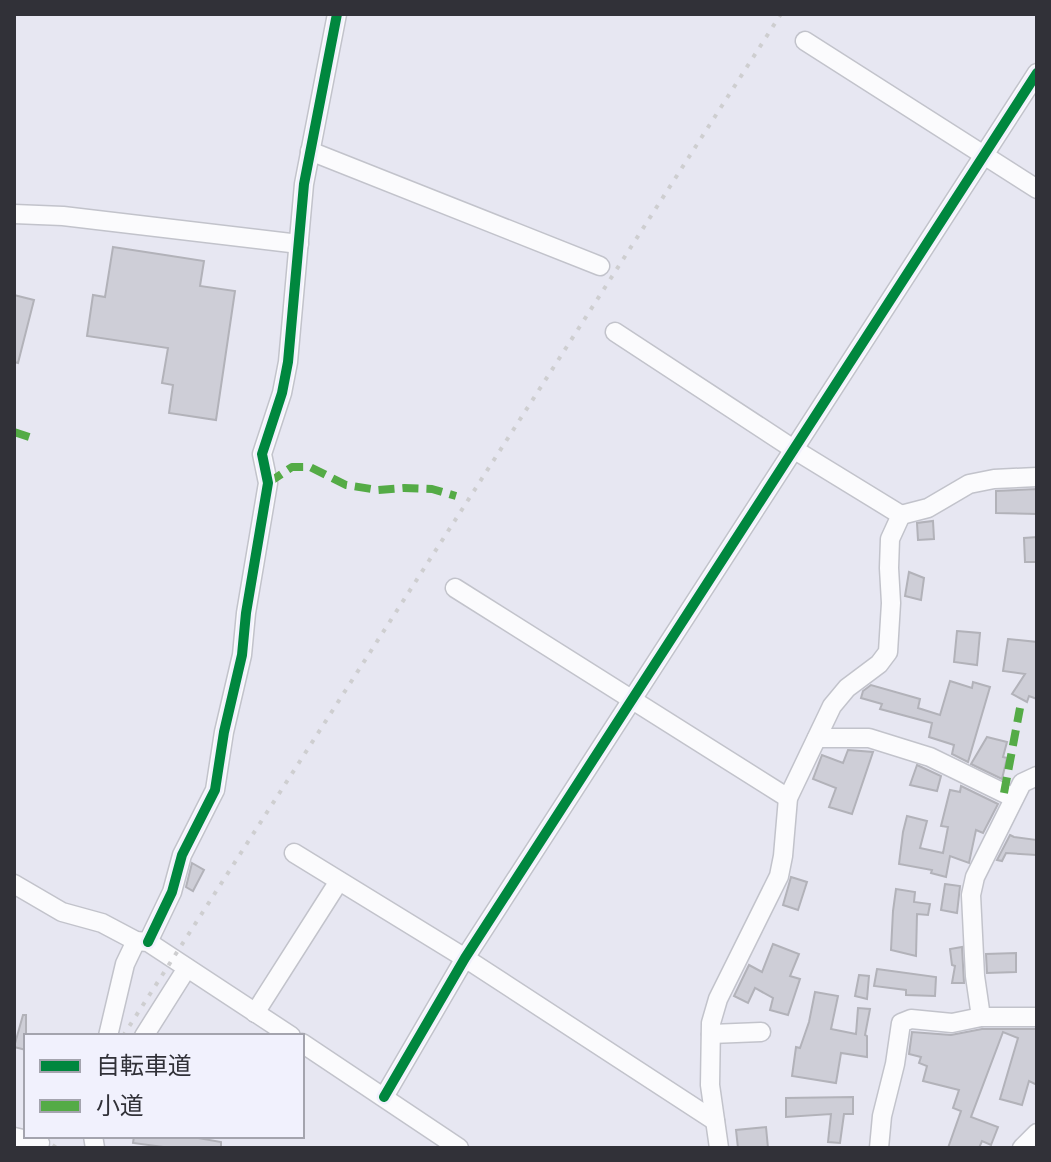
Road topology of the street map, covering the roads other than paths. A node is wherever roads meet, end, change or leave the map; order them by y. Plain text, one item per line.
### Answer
1 (337, 14) edge
2 (805, 41) dead end
3 (1037, 73) edge
4 (310, 151) junction
5 (984, 156) junction
6 (1037, 189) edge
7 (14, 214) edge
8 (299, 244) junction
9 (600, 266) dead end
10 (615, 332) dead end
11 (795, 450) junction
12 (1037, 477) edge
13 (901, 515) junction
14 (455, 588) dead end
15 (633, 699) junction
16 (817, 738) junction
17 (1037, 776) edge
18 (788, 798) junction
19 (1014, 798) junction
20 (294, 853) dead end
21 (339, 881) junction
22 (14, 884) edge
23 (142, 941) junction
24 (465, 958) junction
25 (187, 968) junction
26 (255, 1013) junction
27 (981, 1017) junction
28 (1037, 1017) edge
29 (761, 1032) dead end
30 (108, 1034) edge
31 (145, 1034) edge
32 (288, 1034) edge
33 (711, 1034) junction
34 (304, 1044) edge
35 (384, 1097) junction
36 (715, 1121) junction
37 (1037, 1133) edge
38 (14, 1137) edge
39 (40, 1142) edge
40 (459, 1148) edge
41 (719, 1148) edge
42 (879, 1148) edge
43 (1022, 1148) edge

1 - 4 street
2 - 5 street
3 - 5 street
4 - 8 street
4 - 9 street
5 - 6 street
5 - 11 street
7 - 8 street
8 - 23 street
10 - 11 street
11 - 13 street
11 - 15 street
12 - 13 street
13 - 16 street
14 - 15 street
15 - 18 street
15 - 24 street
16 - 18 street
16 - 19 street
17 - 19 street
18 - 33 street
19 - 27 street
20 - 21 street
21 - 24 street
21 - 26 street
22 - 23 street
23 - 25 street
23 - 30 street
24 - 35 street
24 - 36 street
25 - 26 street
25 - 31 street
26 - 32 street
27 - 28 street
27 - 42 street
29 - 33 street
33 - 36 street
34 - 35 street
35 - 40 street
36 - 41 street
37 - 43 street
38 - 39 street

